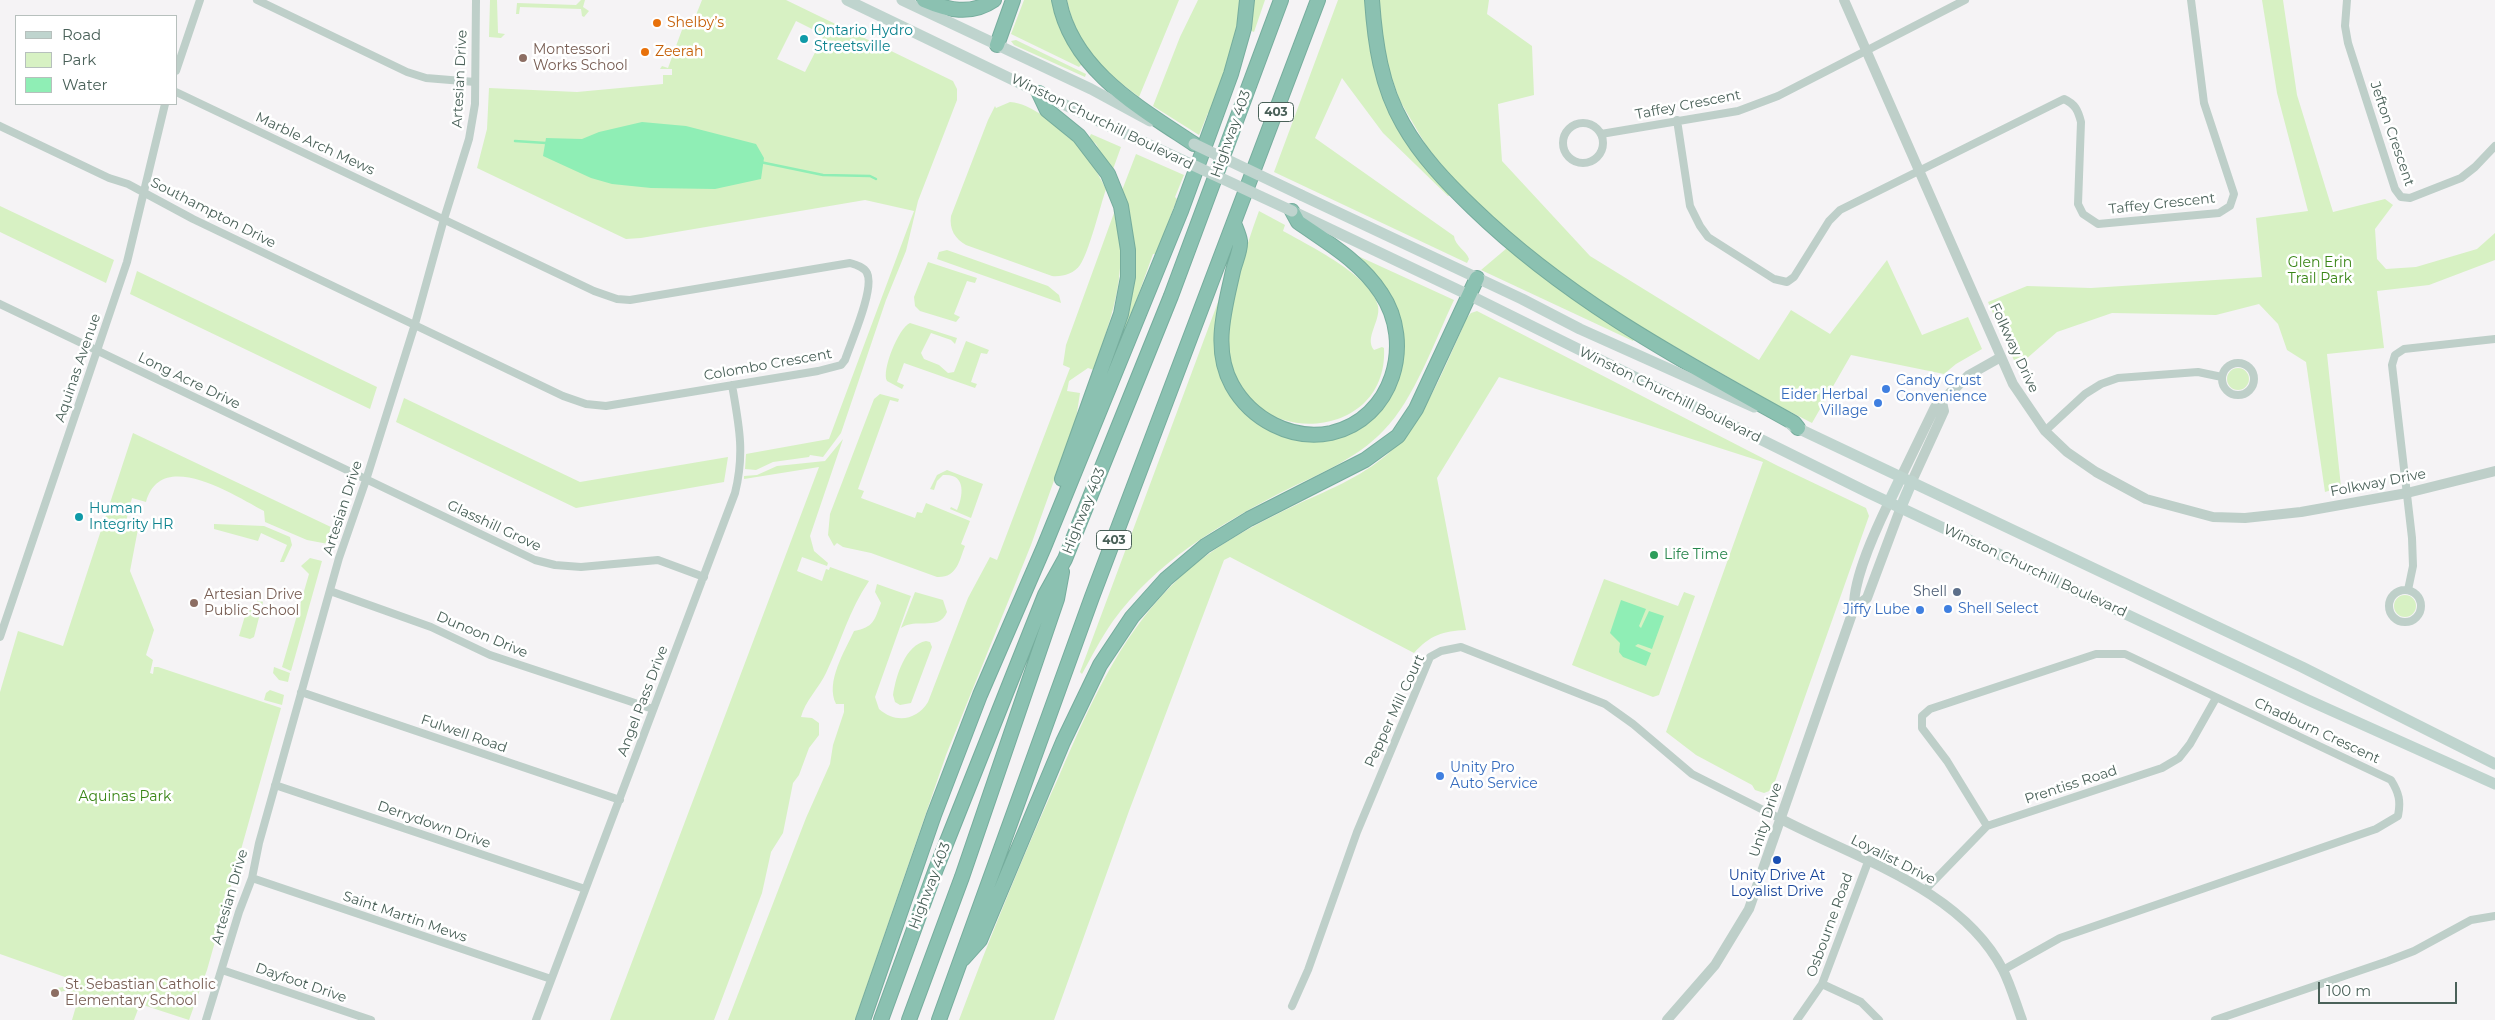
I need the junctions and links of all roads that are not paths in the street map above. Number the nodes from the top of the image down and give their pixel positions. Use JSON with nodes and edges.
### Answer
{"nodes":[{"id":1,"x":200,"y":0,"type":"edge"},
{"id":2,"x":257,"y":0,"type":"edge"},
{"id":3,"x":476,"y":0,"type":"edge"},
{"id":4,"x":847,"y":0,"type":"edge"},
{"id":5,"x":902,"y":0,"type":"edge"},
{"id":6,"x":924,"y":0,"type":"edge"},
{"id":7,"x":994,"y":0,"type":"edge"},
{"id":8,"x":1013,"y":0,"type":"edge"},
{"id":9,"x":1059,"y":0,"type":"edge"},
{"id":10,"x":1247,"y":0,"type":"edge"},
{"id":11,"x":1281,"y":0,"type":"edge"},
{"id":12,"x":1318,"y":0,"type":"edge"},
{"id":13,"x":1372,"y":0,"type":"edge"},
{"id":14,"x":1844,"y":0,"type":"edge"},
{"id":15,"x":1965,"y":0,"type":"edge"},
{"id":16,"x":2191,"y":0,"type":"edge"},
{"id":17,"x":2347,"y":0,"type":"edge"},
{"id":18,"x":997,"y":44,"type":"junction"},
{"id":19,"x":1867,"y":52,"type":"junction"},
{"id":20,"x":178,"y":64,"type":"edge"},
{"id":21,"x":475,"y":82,"type":"junction"},
{"id":22,"x":178,"y":93,"type":"edge"},
{"id":23,"x":1039,"y":93,"type":"junction"},
{"id":24,"x":1118,"y":97,"type":"junction"},
{"id":25,"x":165,"y":105,"type":"edge"},
{"id":26,"x":1677,"y":120,"type":"junction"},
{"id":27,"x":0,"y":126,"type":"edge"},
{"id":28,"x":1601,"y":134,"type":"junction"},
{"id":29,"x":1194,"y":144,"type":"joint"},
{"id":30,"x":2495,"y":146,"type":"edge"},
{"id":31,"x":1919,"y":171,"type":"junction"},
{"id":32,"x":145,"y":193,"type":"junction"},
{"id":33,"x":1292,"y":211,"type":"junction"},
{"id":34,"x":444,"y":219,"type":"junction"},
{"id":35,"x":1234,"y":223,"type":"junction"},
{"id":36,"x":1477,"y":278,"type":"junction"},
{"id":37,"x":1469,"y":295,"type":"junction"},
{"id":38,"x":0,"y":304,"type":"edge"},
{"id":39,"x":415,"y":324,"type":"junction"},
{"id":40,"x":2495,"y":339,"type":"edge"},
{"id":41,"x":97,"y":350,"type":"junction"},
{"id":42,"x":2002,"y":357,"type":"junction"},
{"id":43,"x":2222,"y":377,"type":"junction"},
{"id":44,"x":732,"y":385,"type":"junction"},
{"id":45,"x":1798,"y":428,"type":"junction"},
{"id":46,"x":2045,"y":431,"type":"junction"},
{"id":47,"x":2495,"y":471,"type":"edge"},
{"id":48,"x":1906,"y":479,"type":"junction"},
{"id":49,"x":366,"y":480,"type":"junction"},
{"id":50,"x":2407,"y":493,"type":"junction"},
{"id":51,"x":1889,"y":502,"type":"junction"},
{"id":52,"x":1901,"y":507,"type":"junction"},
{"id":53,"x":1044,"y":547,"type":"junction"},
{"id":54,"x":1065,"y":558,"type":"junction"},
{"id":55,"x":704,"y":577,"type":"junction"},
{"id":56,"x":2408,"y":590,"type":"junction"},
{"id":57,"x":330,"y":591,"type":"junction"},
{"id":58,"x":1854,"y":608,"type":"junction"},
{"id":59,"x":0,"y":637,"type":"edge"},
{"id":60,"x":301,"y":692,"type":"junction"},
{"id":61,"x":2216,"y":698,"type":"junction"},
{"id":62,"x":653,"y":709,"type":"junction"},
{"id":63,"x":2495,"y":764,"type":"edge"},
{"id":64,"x":2495,"y":784,"type":"edge"},
{"id":65,"x":275,"y":785,"type":"junction"},
{"id":66,"x":620,"y":800,"type":"junction"},
{"id":67,"x":1781,"y":819,"type":"junction"},
{"id":68,"x":1987,"y":826,"type":"junction"},
{"id":69,"x":1868,"y":862,"type":"junction"},
{"id":70,"x":252,"y":878,"type":"junction"},
{"id":71,"x":585,"y":889,"type":"junction"},
{"id":72,"x":1925,"y":890,"type":"junction"},
{"id":73,"x":2495,"y":916,"type":"edge"},
{"id":74,"x":958,"y":965,"type":"junction"},
{"id":75,"x":222,"y":970,"type":"junction"},
{"id":76,"x":2003,"y":970,"type":"junction"},
{"id":77,"x":551,"y":979,"type":"junction"},
{"id":78,"x":1822,"y":984,"type":"junction"},
{"id":79,"x":1292,"y":1006,"type":"dead end"},
{"id":80,"x":206,"y":1020,"type":"edge"},
{"id":81,"x":371,"y":1020,"type":"edge"},
{"id":82,"x":536,"y":1020,"type":"edge"},
{"id":83,"x":863,"y":1020,"type":"edge"},
{"id":84,"x":881,"y":1020,"type":"edge"},
{"id":85,"x":909,"y":1020,"type":"edge"},
{"id":86,"x":939,"y":1020,"type":"edge"},
{"id":87,"x":1667,"y":1020,"type":"edge"},
{"id":88,"x":1797,"y":1020,"type":"edge"},
{"id":89,"x":1879,"y":1020,"type":"edge"},
{"id":90,"x":2022,"y":1020,"type":"edge"},
{"id":91,"x":2215,"y":1020,"type":"edge"}],
"edges":[{"from":1,"to":20,"type":"street"},
{"from":2,"to":21,"type":"street"},
{"from":3,"to":21,"type":"street","name":"Artesian Drive"},
{"from":4,"to":23,"type":"main road","name":"Winston Churchill Boulevard"},
{"from":5,"to":18,"type":"main road","name":"Winston Churchill Boulevard"},
{"from":6,"to":7,"type":"highway"},
{"from":8,"to":18,"type":"highway"},
{"from":9,"to":24,"type":"highway"},
{"from":10,"to":53,"type":"highway"},
{"from":11,"to":54,"type":"highway","name":"Highway 403","number":"403"},
{"from":12,"to":35,"type":"highway","number":"403"},
{"from":13,"to":45,"type":"highway"},
{"from":14,"to":19,"type":"street","name":"Folkway Drive"},
{"from":15,"to":19,"type":"street","name":"Taffey Crescent"},
{"from":16,"to":31,"type":"street","name":"Taffey Crescent"},
{"from":17,"to":30,"type":"street","name":"Jefton Crescent"},
{"from":18,"to":24,"type":"main road","name":"Winston Churchill Boulevard"},
{"from":19,"to":26,"type":"street","name":"Taffey Crescent"},
{"from":19,"to":31,"type":"street","name":"Folkway Drive"},
{"from":21,"to":34,"type":"street","name":"Artesian Drive"},
{"from":22,"to":34,"type":"street","name":"Marble Arch Mews"},
{"from":23,"to":33,"type":"main road","name":"Winston Churchill Boulevard","bridge":true},
{"from":23,"to":53,"type":"highway"},
{"from":24,"to":29,"type":"highway"},
{"from":25,"to":32,"type":"street","name":"Aquinas Avenue"},
{"from":26,"to":28,"type":"street","name":"Taffey Crescent"},
{"from":26,"to":31,"type":"street"},
{"from":27,"to":32,"type":"street","name":"Southampton Drive"},
{"from":28,"to":28,"type":"street"},
{"from":29,"to":36,"type":"main road","name":"Winston Churchill Boulevard","bridge":true},
{"from":31,"to":42,"type":"street","name":"Folkway Drive"},
{"from":32,"to":39,"type":"street","name":"Southampton Drive"},
{"from":32,"to":41,"type":"street","name":"Aquinas Avenue"},
{"from":33,"to":35,"type":"highway"},
{"from":33,"to":37,"type":"main road","name":"Winston Churchill Boulevard"},
{"from":34,"to":39,"type":"street","name":"Artesian Drive"},
{"from":34,"to":44,"type":"street","name":"Colombo Crescent"},
{"from":35,"to":74,"type":"highway","number":"403"},
{"from":36,"to":37,"type":"highway"},
{"from":36,"to":45,"type":"main road","name":"Winston Churchill Boulevard"},
{"from":37,"to":51,"type":"main road","name":"Winston Churchill Boulevard"},
{"from":37,"to":74,"type":"highway"},
{"from":38,"to":41,"type":"street","name":"Long Acre Drive"},
{"from":39,"to":44,"type":"street","name":"Colombo Crescent"},
{"from":39,"to":49,"type":"street","name":"Artesian Drive"},
{"from":40,"to":50,"type":"street"},
{"from":41,"to":49,"type":"street","name":"Long Acre Drive"},
{"from":41,"to":59,"type":"street","name":"Aquinas Avenue"},
{"from":42,"to":46,"type":"street","name":"Folkway Drive"},
{"from":42,"to":48,"type":"street"},
{"from":43,"to":43,"type":"street"},
{"from":43,"to":46,"type":"street"},
{"from":44,"to":55,"type":"street","name":"Angel Pass Drive"},
{"from":45,"to":48,"type":"main road","name":"Winston Churchill Boulevard"},
{"from":46,"to":50,"type":"street","name":"Folkway Drive"},
{"from":47,"to":50,"type":"street","name":"Folkway Drive"},
{"from":48,"to":51,"type":"main road"},
{"from":48,"to":52,"type":"main road"},
{"from":48,"to":63,"type":"main road","name":"Winston Churchill Boulevard"},
{"from":49,"to":55,"type":"street","name":"Glasshill Grove"},
{"from":49,"to":57,"type":"street","name":"Artesian Drive"},
{"from":50,"to":56,"type":"street"},
{"from":51,"to":52,"type":"main road","name":"Winston Churchill Boulevard"},
{"from":51,"to":58,"type":"street","name":"Unity Drive"},
{"from":52,"to":58,"type":"street","name":"Unity Drive"},
{"from":52,"to":64,"type":"main road","name":"Winston Churchill Boulevard"},
{"from":53,"to":83,"type":"highway"},
{"from":54,"to":84,"type":"highway","name":"Highway 403","number":"403"},
{"from":54,"to":85,"type":"highway"},
{"from":55,"to":62,"type":"street","name":"Angel Pass Drive"},
{"from":56,"to":56,"type":"street"},
{"from":57,"to":60,"type":"street","name":"Artesian Drive"},
{"from":57,"to":62,"type":"street","name":"Dunoon Drive"},
{"from":58,"to":67,"type":"street","name":"Unity Drive"},
{"from":60,"to":65,"type":"street","name":"Artesian Drive"},
{"from":60,"to":66,"type":"street","name":"Fulwell Road"},
{"from":61,"to":68,"type":"street","name":"Prentiss Road"},
{"from":61,"to":68,"type":"street","name":"Chadburn Crescent"},
{"from":61,"to":76,"type":"street","name":"Chadburn Crescent"},
{"from":62,"to":66,"type":"street","name":"Angel Pass Drive"},
{"from":65,"to":70,"type":"street","name":"Artesian Drive"},
{"from":65,"to":71,"type":"street","name":"Derrydown Drive"},
{"from":66,"to":71,"type":"street","name":"Angel Pass Drive"},
{"from":67,"to":69,"type":"street","name":"Loyalist Drive"},
{"from":67,"to":79,"type":"street","name":"Pepper Mill Court"},
{"from":67,"to":87,"type":"street","name":"Unity Drive"},
{"from":68,"to":72,"type":"street","name":"Prentiss Road"},
{"from":69,"to":72,"type":"street","name":"Loyalist Drive"},
{"from":69,"to":78,"type":"street","name":"Osbourne Road"},
{"from":70,"to":75,"type":"street","name":"Artesian Drive"},
{"from":70,"to":77,"type":"street","name":"Saint Martin Mews"},
{"from":71,"to":77,"type":"street","name":"Angel Pass Drive"},
{"from":72,"to":76,"type":"street","name":"Loyalist Drive"},
{"from":73,"to":91,"type":"street"},
{"from":74,"to":86,"type":"highway","number":"403"},
{"from":75,"to":80,"type":"street","name":"Artesian Drive"},
{"from":75,"to":81,"type":"street","name":"Dayfoot Drive"},
{"from":76,"to":90,"type":"street","name":"Loyalist Drive"},
{"from":77,"to":82,"type":"street","name":"Angel Pass Drive"},
{"from":78,"to":88,"type":"street","name":"Osbourne Road"},
{"from":78,"to":89,"type":"street"}]}
